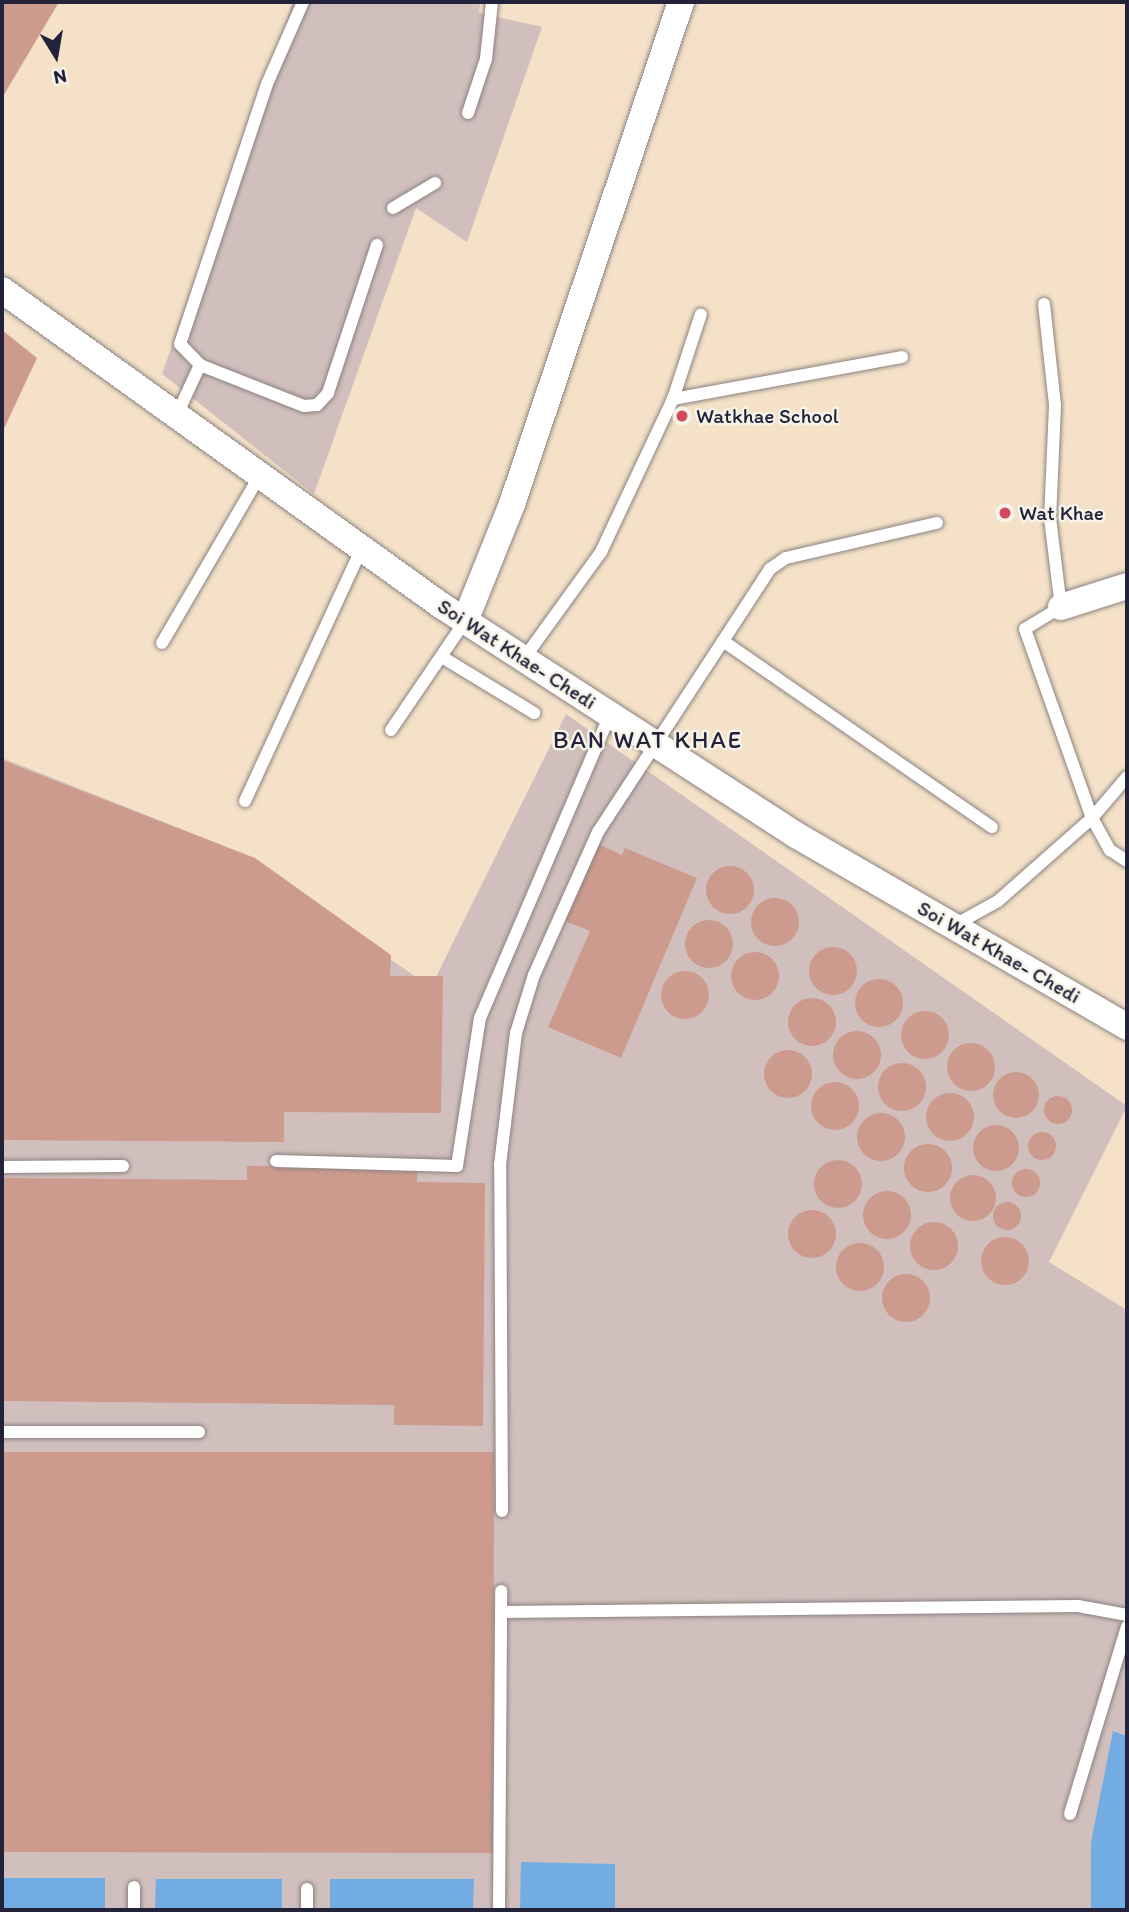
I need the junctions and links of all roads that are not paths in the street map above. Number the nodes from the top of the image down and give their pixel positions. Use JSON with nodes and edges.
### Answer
{"nodes":[{"id":1,"x":303,"y":2,"type":"edge"},
{"id":2,"x":492,"y":2,"type":"edge"},
{"id":3,"x":681,"y":2,"type":"edge"},
{"id":4,"x":468,"y":113,"type":"dead end"},
{"id":5,"x":435,"y":183,"type":"dead end"},
{"id":6,"x":393,"y":208,"type":"dead end"},
{"id":7,"x":377,"y":245,"type":"dead end"},
{"id":8,"x":2,"y":290,"type":"edge"},
{"id":9,"x":1044,"y":304,"type":"dead end"},
{"id":10,"x":701,"y":314,"type":"dead end"},
{"id":11,"x":902,"y":357,"type":"dead end"},
{"id":12,"x":201,"y":365,"type":"junction"},
{"id":13,"x":673,"y":399,"type":"junction"},
{"id":14,"x":176,"y":419,"type":"junction"},
{"id":15,"x":260,"y":475,"type":"junction"},
{"id":16,"x":937,"y":523,"type":"dead end"},
{"id":17,"x":362,"y":548,"type":"junction"},
{"id":18,"x":1127,"y":586,"type":"edge"},
{"id":19,"x":1061,"y":607,"type":"junction"},
{"id":20,"x":465,"y":621,"type":"junction"},
{"id":21,"x":723,"y":641,"type":"junction"},
{"id":22,"x":162,"y":643,"type":"dead end"},
{"id":23,"x":442,"y":657,"type":"junction"},
{"id":24,"x":525,"y":657,"type":"junction"},
{"id":25,"x":534,"y":713,"type":"dead end"},
{"id":26,"x":610,"y":715,"type":"junction"},
{"id":27,"x":391,"y":730,"type":"dead end"},
{"id":28,"x":657,"y":745,"type":"junction"},
{"id":29,"x":1127,"y":776,"type":"edge"},
{"id":30,"x":245,"y":801,"type":"dead end"},
{"id":31,"x":1092,"y":818,"type":"junction"},
{"id":32,"x":992,"y":827,"type":"dead end"},
{"id":33,"x":1127,"y":861,"type":"edge"},
{"id":34,"x":953,"y":926,"type":"junction"},
{"id":35,"x":1127,"y":1027,"type":"edge"},
{"id":36,"x":276,"y":1161,"type":"dead end"},
{"id":37,"x":123,"y":1166,"type":"dead end"},
{"id":38,"x":2,"y":1167,"type":"edge"},
{"id":39,"x":2,"y":1432,"type":"edge"},
{"id":40,"x":199,"y":1432,"type":"dead end"},
{"id":41,"x":502,"y":1511,"type":"dead end"},
{"id":42,"x":502,"y":1591,"type":"dead end"},
{"id":43,"x":501,"y":1612,"type":"junction"},
{"id":44,"x":1127,"y":1615,"type":"edge"},
{"id":45,"x":1127,"y":1626,"type":"edge"},
{"id":46,"x":1070,"y":1814,"type":"dead end"},
{"id":47,"x":135,"y":1887,"type":"dead end"},
{"id":48,"x":307,"y":1889,"type":"dead end"},
{"id":49,"x":134,"y":1910,"type":"edge"},
{"id":50,"x":307,"y":1910,"type":"edge"},
{"id":51,"x":499,"y":1910,"type":"edge"}],
"edges":[{"from":1,"to":12,"type":"lane"},
{"from":2,"to":4,"type":"lane"},
{"from":3,"to":20,"type":"street"},
{"from":5,"to":6,"type":"lane"},
{"from":7,"to":12,"type":"lane"},
{"from":8,"to":14,"type":"street","name":"Soi Wat Khae- Chedi"},
{"from":9,"to":19,"type":"lane"},
{"from":10,"to":13,"type":"lane"},
{"from":11,"to":13,"type":"lane"},
{"from":12,"to":14,"type":"lane"},
{"from":13,"to":24,"type":"lane"},
{"from":14,"to":15,"type":"street","name":"Soi Wat Khae- Chedi"},
{"from":15,"to":17,"type":"street","name":"Soi Wat Khae- Chedi"},
{"from":15,"to":22,"type":"lane"},
{"from":16,"to":21,"type":"lane"},
{"from":17,"to":20,"type":"street","name":"Soi Wat Khae- Chedi"},
{"from":17,"to":30,"type":"lane"},
{"from":18,"to":19,"type":"street"},
{"from":19,"to":31,"type":"lane"},
{"from":20,"to":23,"type":"lane"},
{"from":20,"to":24,"type":"street","name":"Soi Wat Khae- Chedi"},
{"from":21,"to":28,"type":"lane"},
{"from":21,"to":32,"type":"lane"},
{"from":23,"to":25,"type":"lane"},
{"from":23,"to":27,"type":"lane"},
{"from":24,"to":26,"type":"street","name":"Soi Wat Khae- Chedi"},
{"from":26,"to":28,"type":"street","name":"Soi Wat Khae- Chedi"},
{"from":26,"to":36,"type":"lane"},
{"from":28,"to":34,"type":"street","name":"Soi Wat Khae- Chedi"},
{"from":28,"to":41,"type":"lane"},
{"from":29,"to":31,"type":"lane"},
{"from":31,"to":33,"type":"lane"},
{"from":31,"to":34,"type":"lane"},
{"from":34,"to":35,"type":"street","name":"Soi Wat Khae- Chedi"},
{"from":37,"to":38,"type":"lane"},
{"from":39,"to":40,"type":"lane"},
{"from":42,"to":43,"type":"lane"},
{"from":43,"to":44,"type":"lane"},
{"from":43,"to":51,"type":"lane"},
{"from":45,"to":46,"type":"lane"},
{"from":47,"to":49,"type":"lane"},
{"from":48,"to":50,"type":"lane"}]}
